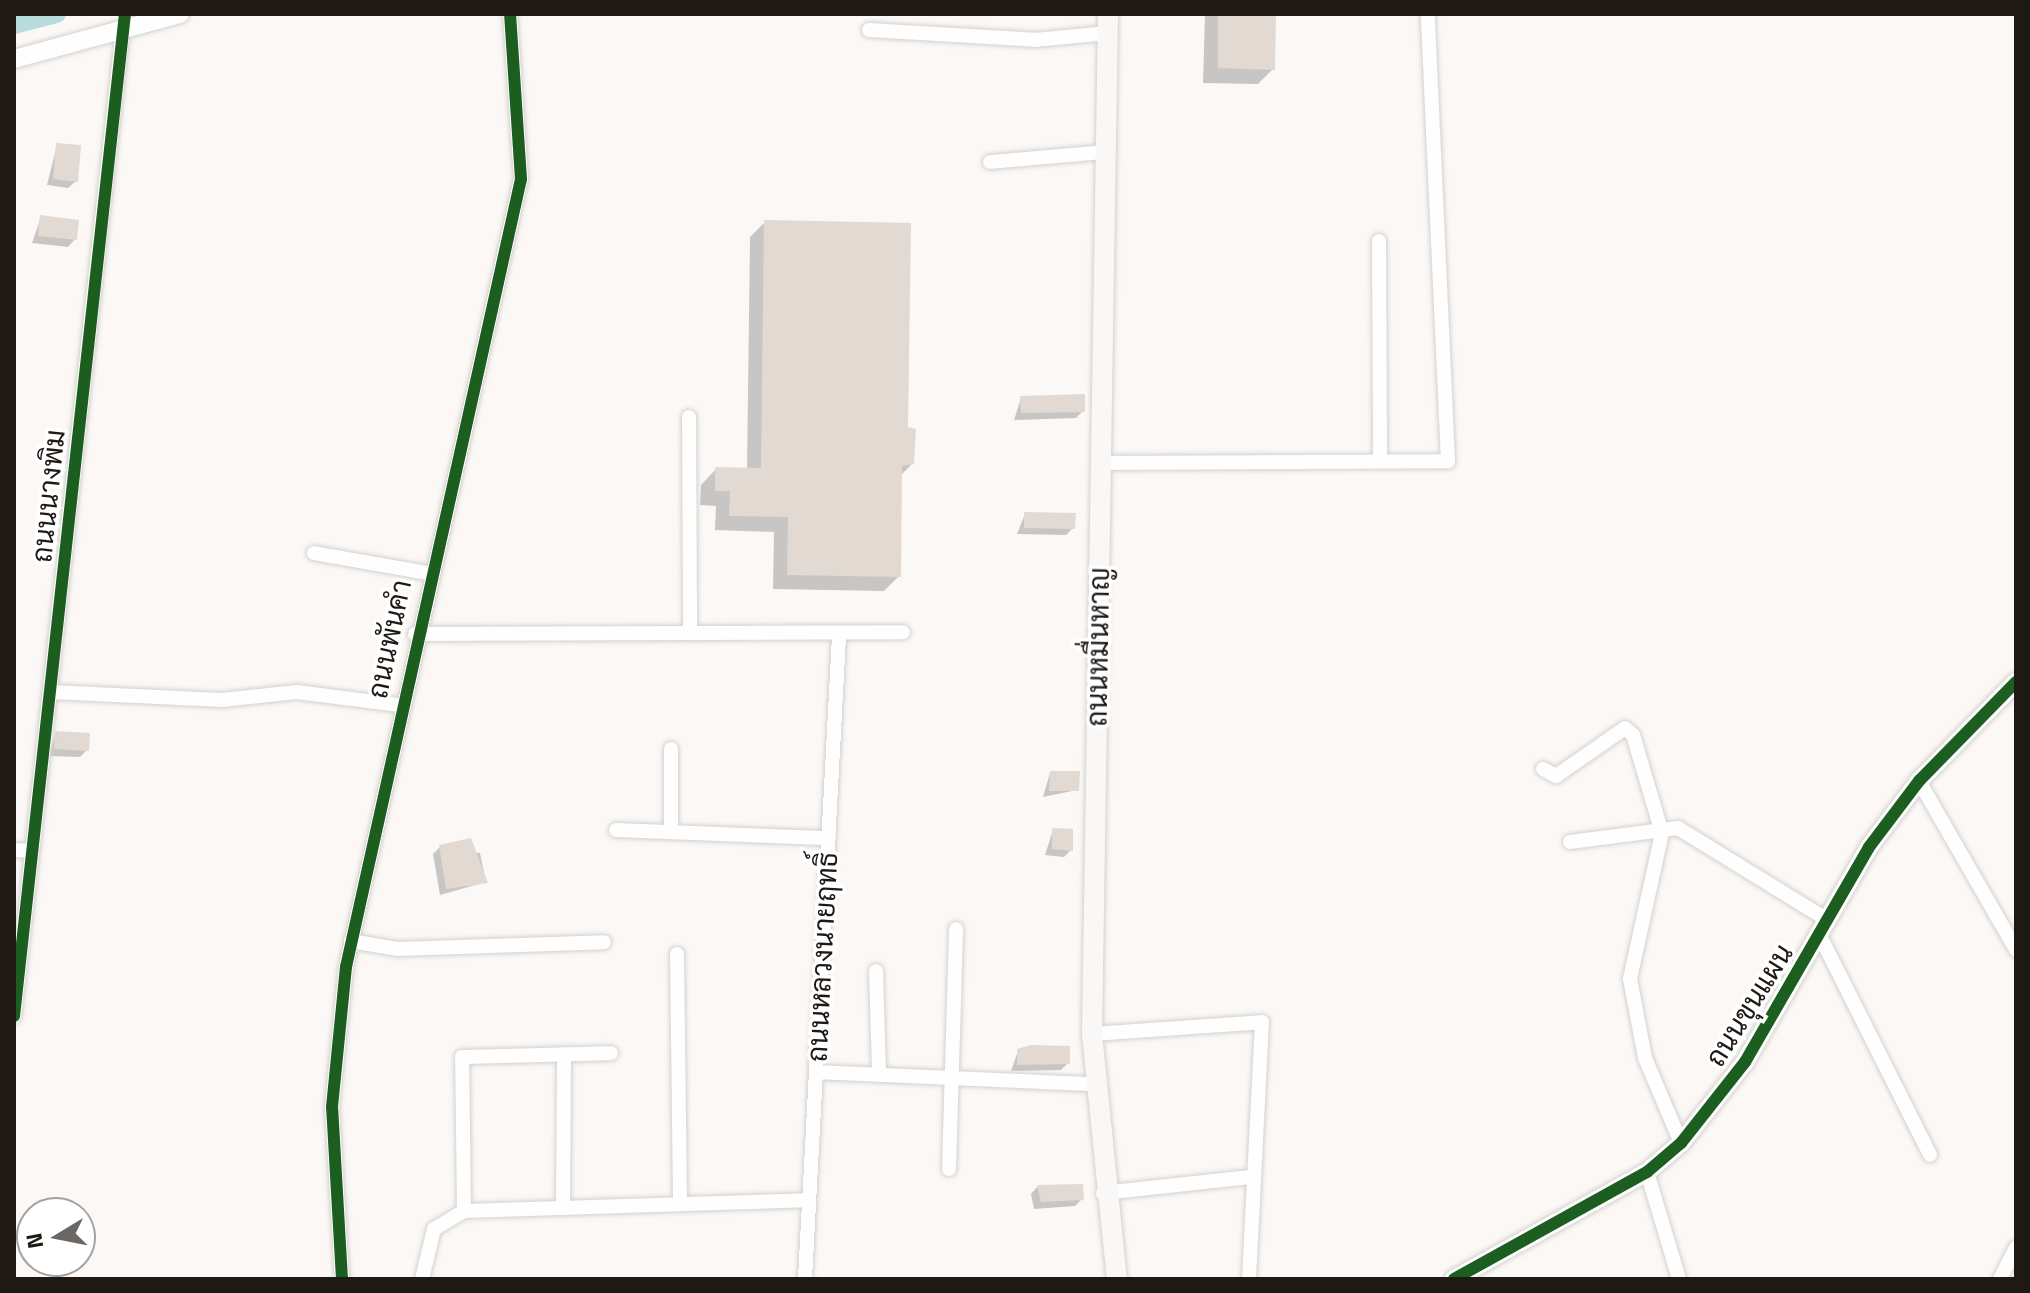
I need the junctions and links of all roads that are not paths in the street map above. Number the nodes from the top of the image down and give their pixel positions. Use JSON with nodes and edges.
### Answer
{"nodes":[{"id":1,"x":180,"y":14,"type":"edge"},
{"id":2,"x":510,"y":14,"type":"edge"},
{"id":3,"x":1428,"y":14,"type":"edge"},
{"id":4,"x":124,"y":21,"type":"edge"},
{"id":5,"x":1108,"y":23,"type":"edge"},
{"id":6,"x":869,"y":30,"type":"dead end"},
{"id":7,"x":14,"y":59,"type":"edge"},
{"id":8,"x":1105,"y":152,"type":"junction"},
{"id":9,"x":990,"y":162,"type":"dead end"},
{"id":10,"x":1379,"y":241,"type":"dead end"},
{"id":11,"x":689,"y":417,"type":"dead end"},
{"id":12,"x":1380,"y":461,"type":"junction"},
{"id":13,"x":1101,"y":463,"type":"junction"},
{"id":14,"x":314,"y":553,"type":"dead end"},
{"id":15,"x":428,"y":573,"type":"junction"},
{"id":16,"x":690,"y":630,"type":"junction"},
{"id":17,"x":903,"y":632,"type":"dead end"},
{"id":18,"x":415,"y":634,"type":"junction"},
{"id":19,"x":839,"y":636,"type":"junction"},
{"id":20,"x":2016,"y":682,"type":"edge"},
{"id":21,"x":51,"y":692,"type":"junction"},
{"id":22,"x":399,"y":705,"type":"junction"},
{"id":23,"x":671,"y":749,"type":"dead end"},
{"id":24,"x":1543,"y":769,"type":"dead end"},
{"id":25,"x":1919,"y":781,"type":"junction"},
{"id":26,"x":616,"y":830,"type":"dead end"},
{"id":27,"x":671,"y":832,"type":"junction"},
{"id":28,"x":1662,"y":833,"type":"junction"},
{"id":29,"x":829,"y":838,"type":"junction"},
{"id":30,"x":1570,"y":842,"type":"dead end"},
{"id":31,"x":14,"y":850,"type":"edge"},
{"id":32,"x":32,"y":851,"type":"junction"},
{"id":33,"x":1824,"y":928,"type":"junction"},
{"id":34,"x":956,"y":929,"type":"dead end"},
{"id":35,"x":351,"y":941,"type":"junction"},
{"id":36,"x":604,"y":942,"type":"dead end"},
{"id":37,"x":2016,"y":950,"type":"edge"},
{"id":38,"x":677,"y":954,"type":"dead end"},
{"id":39,"x":876,"y":971,"type":"dead end"},
{"id":40,"x":14,"y":1016,"type":"edge"},
{"id":41,"x":1092,"y":1034,"type":"junction"},
{"id":42,"x":611,"y":1053,"type":"dead end"},
{"id":43,"x":564,"y":1054,"type":"junction"},
{"id":44,"x":816,"y":1072,"type":"junction"},
{"id":45,"x":879,"y":1075,"type":"junction"},
{"id":46,"x":954,"y":1076,"type":"junction"},
{"id":47,"x":1093,"y":1084,"type":"junction"},
{"id":48,"x":1681,"y":1143,"type":"junction"},
{"id":49,"x":1930,"y":1155,"type":"dead end"},
{"id":50,"x":949,"y":1169,"type":"dead end"},
{"id":51,"x":1647,"y":1172,"type":"junction"},
{"id":52,"x":1250,"y":1177,"type":"junction"},
{"id":53,"x":1103,"y":1193,"type":"junction"},
{"id":54,"x":808,"y":1200,"type":"junction"},
{"id":55,"x":680,"y":1204,"type":"junction"},
{"id":56,"x":563,"y":1208,"type":"junction"},
{"id":57,"x":464,"y":1211,"type":"junction"},
{"id":58,"x":2016,"y":1248,"type":"edge"},
{"id":59,"x":342,"y":1279,"type":"edge"},
{"id":60,"x":422,"y":1279,"type":"edge"},
{"id":61,"x":805,"y":1279,"type":"edge"},
{"id":62,"x":1117,"y":1279,"type":"edge"},
{"id":63,"x":1249,"y":1279,"type":"edge"},
{"id":64,"x":1454,"y":1279,"type":"edge"},
{"id":65,"x":1679,"y":1279,"type":"edge"},
{"id":66,"x":2000,"y":1279,"type":"edge"}],
"edges":[{"from":1,"to":4,"type":"street"},
{"from":2,"to":15,"type":"street","name":"ถนนพันคำ"},
{"from":3,"to":12,"type":"street"},
{"from":4,"to":7,"type":"street"},
{"from":4,"to":21,"type":"street","name":"ถนนนางพิม"},
{"from":5,"to":6,"type":"street"},
{"from":5,"to":8,"type":"main road","name":"ถนนหมื่นหาญ"},
{"from":8,"to":9,"type":"street"},
{"from":8,"to":13,"type":"main road","name":"ถนนหมื่นหาญ"},
{"from":10,"to":12,"type":"street"},
{"from":11,"to":16,"type":"street"},
{"from":12,"to":13,"type":"street"},
{"from":13,"to":41,"type":"main road","name":"ถนนหมื่นหาญ"},
{"from":14,"to":15,"type":"street"},
{"from":15,"to":18,"type":"street","name":"ถนนพันคำ"},
{"from":16,"to":18,"type":"street"},
{"from":16,"to":19,"type":"street"},
{"from":17,"to":19,"type":"street"},
{"from":18,"to":22,"type":"street","name":"ถนนพันคำ"},
{"from":19,"to":29,"type":"street","name":"ถนนหลวงนายฤทธิ์"},
{"from":20,"to":25,"type":"street","name":"ถนนขุนแผน"},
{"from":21,"to":22,"type":"street"},
{"from":21,"to":32,"type":"street","name":"ถนนนางพิม"},
{"from":22,"to":35,"type":"street","name":"ถนนพันคำ"},
{"from":23,"to":27,"type":"street"},
{"from":24,"to":28,"type":"street"},
{"from":25,"to":33,"type":"street","name":"ถนนขุนแผน"},
{"from":25,"to":37,"type":"street"},
{"from":26,"to":27,"type":"street"},
{"from":27,"to":29,"type":"street"},
{"from":28,"to":30,"type":"street"},
{"from":28,"to":33,"type":"street"},
{"from":28,"to":48,"type":"street"},
{"from":29,"to":44,"type":"street","name":"ถนนหลวงนายฤทธิ์"},
{"from":31,"to":32,"type":"street"},
{"from":32,"to":40,"type":"street","name":"ถนนนางพิม"},
{"from":33,"to":48,"type":"street","name":"ถนนขุนแผน"},
{"from":33,"to":49,"type":"street"},
{"from":34,"to":46,"type":"street"},
{"from":35,"to":36,"type":"street"},
{"from":35,"to":59,"type":"street","name":"ถนนพันคำ"},
{"from":38,"to":55,"type":"street"},
{"from":39,"to":45,"type":"street"},
{"from":41,"to":47,"type":"main road","name":"ถนนหมื่นหาญ"},
{"from":41,"to":52,"type":"street"},
{"from":42,"to":43,"type":"street"},
{"from":43,"to":56,"type":"street"},
{"from":43,"to":57,"type":"street"},
{"from":44,"to":45,"type":"street"},
{"from":44,"to":54,"type":"street","name":"ถนนหลวงนายฤทธิ์"},
{"from":45,"to":46,"type":"street"},
{"from":46,"to":47,"type":"street"},
{"from":46,"to":50,"type":"street"},
{"from":47,"to":53,"type":"main road","name":"ถนนหมื่นหาญ"},
{"from":48,"to":51,"type":"street","name":"ถนนขุนแผน"},
{"from":51,"to":64,"type":"street","name":"ถนนขุนแผน"},
{"from":51,"to":65,"type":"street"},
{"from":52,"to":53,"type":"street"},
{"from":52,"to":63,"type":"street"},
{"from":53,"to":62,"type":"main road","name":"ถนนหมื่นหาญ"},
{"from":54,"to":55,"type":"street"},
{"from":54,"to":61,"type":"street","name":"ถนนหลวงนายฤทธิ์"},
{"from":55,"to":56,"type":"street"},
{"from":56,"to":57,"type":"street"},
{"from":57,"to":60,"type":"street"},
{"from":58,"to":66,"type":"street"}]}
